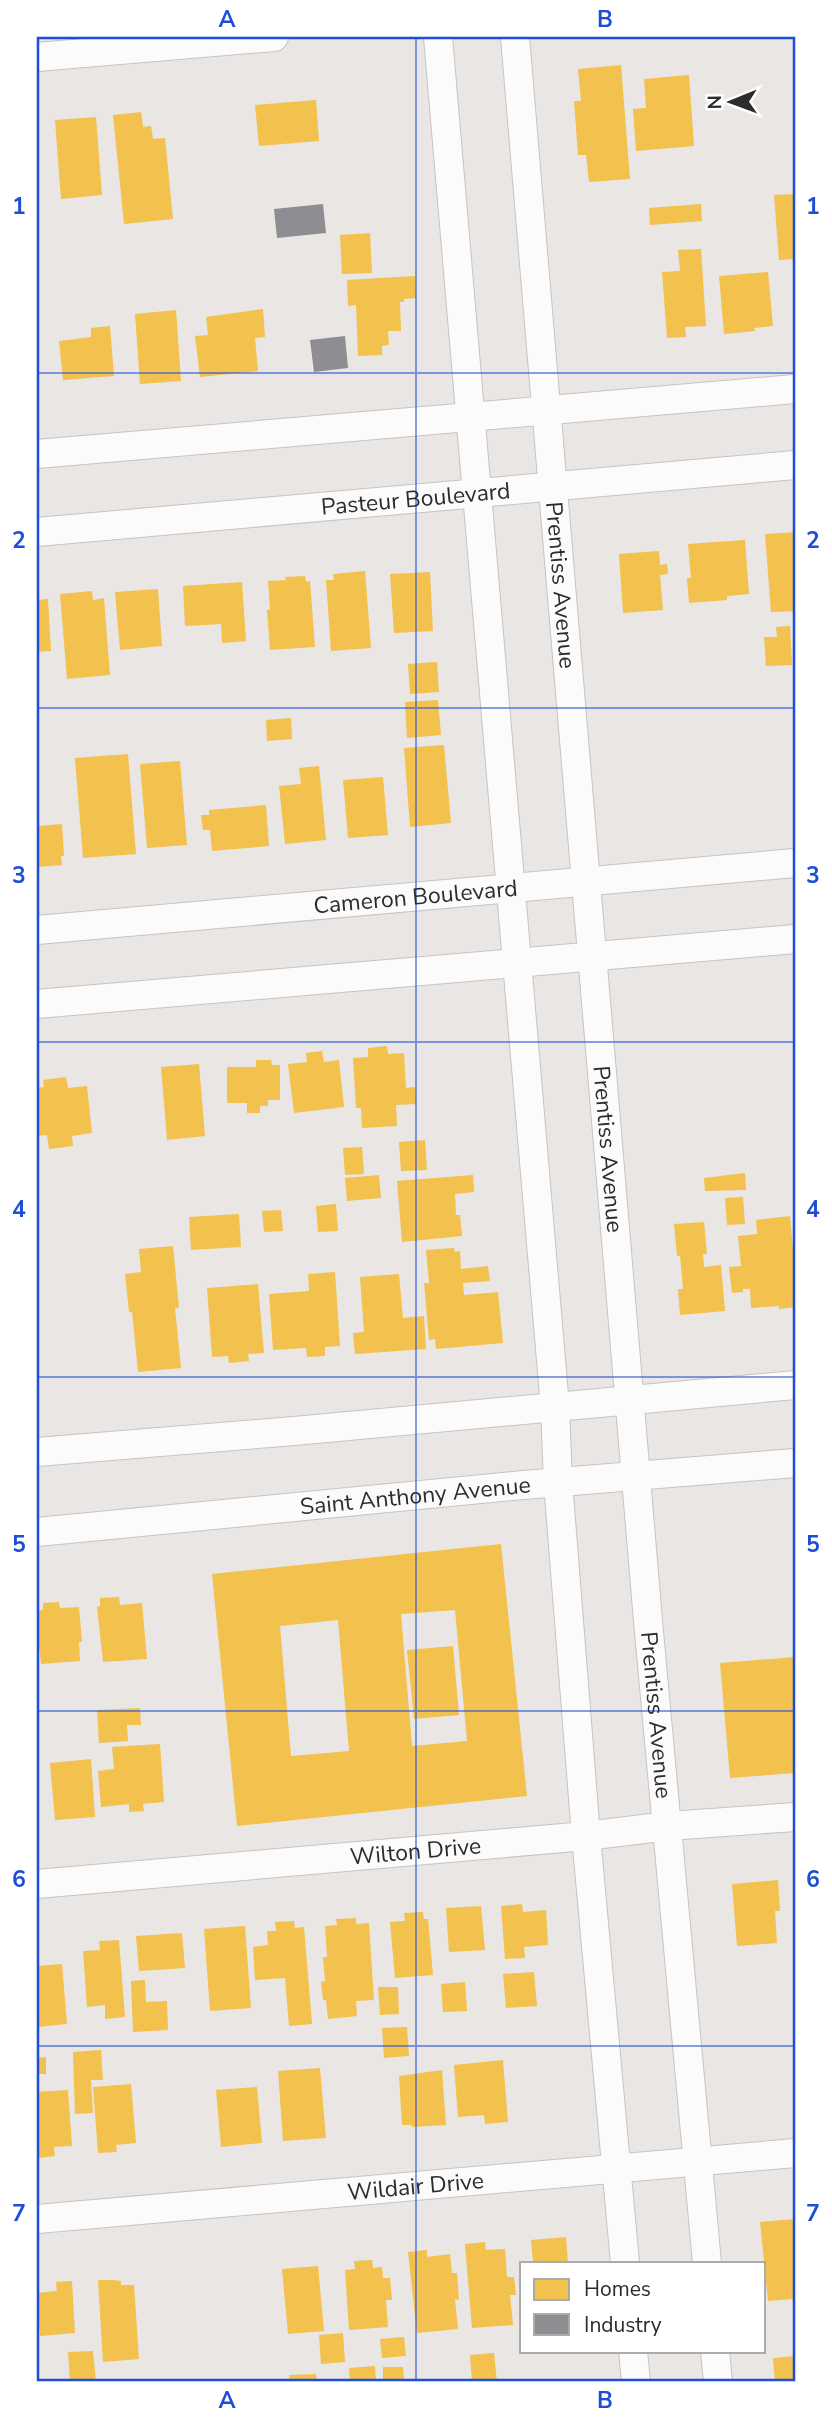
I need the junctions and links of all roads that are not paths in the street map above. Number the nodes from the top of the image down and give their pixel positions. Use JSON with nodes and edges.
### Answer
{"nodes":[{"id":1,"x":274,"y":37,"type":"edge"},
{"id":2,"x":438,"y":37,"type":"edge"},
{"id":3,"x":515,"y":37,"type":"edge"},
{"id":4,"x":37,"y":57,"type":"edge"},
{"id":5,"x":795,"y":389,"type":"edge"},
{"id":6,"x":546,"y":410,"type":"junction"},
{"id":7,"x":470,"y":417,"type":"junction"},
{"id":8,"x":37,"y":454,"type":"edge"},
{"id":9,"x":795,"y":465,"type":"edge"},
{"id":10,"x":552,"y":486,"type":"junction"},
{"id":11,"x":477,"y":493,"type":"junction"},
{"id":12,"x":37,"y":531,"type":"edge"},
{"id":13,"x":795,"y":863,"type":"edge"},
{"id":14,"x":586,"y":882,"type":"junction"},
{"id":15,"x":511,"y":888,"type":"junction"},
{"id":16,"x":37,"y":930,"type":"edge"},
{"id":17,"x":795,"y":939,"type":"edge"},
{"id":18,"x":592,"y":956,"type":"junction"},
{"id":19,"x":517,"y":963,"type":"junction"},
{"id":20,"x":37,"y":1004,"type":"edge"},
{"id":21,"x":795,"y":1385,"type":"edge"},
{"id":22,"x":629,"y":1400,"type":"junction"},
{"id":23,"x":555,"y":1406,"type":"junction"},
{"id":24,"x":37,"y":1452,"type":"edge"},
{"id":25,"x":795,"y":1463,"type":"edge"},
{"id":26,"x":635,"y":1476,"type":"junction"},
{"id":27,"x":558,"y":1482,"type":"junction"},
{"id":28,"x":37,"y":1532,"type":"edge"},
{"id":29,"x":795,"y":1817,"type":"edge"},
{"id":30,"x":668,"y":1826,"type":"junction"},
{"id":31,"x":586,"y":1836,"type":"junction"},
{"id":32,"x":37,"y":1884,"type":"edge"},
{"id":33,"x":795,"y":2153,"type":"edge"},
{"id":34,"x":698,"y":2161,"type":"junction"},
{"id":35,"x":616,"y":2168,"type":"junction"},
{"id":36,"x":37,"y":2219,"type":"edge"},
{"id":37,"x":625,"y":2262,"type":"edge"},
{"id":38,"x":707,"y":2262,"type":"edge"},
{"id":39,"x":633,"y":2352,"type":"edge"},
{"id":40,"x":715,"y":2352,"type":"edge"},
{"id":41,"x":636,"y":2382,"type":"edge"},
{"id":42,"x":718,"y":2382,"type":"edge"}],
"edges":[{"from":1,"to":4,"type":"street"},
{"from":2,"to":7,"type":"street"},
{"from":3,"to":6,"type":"street","name":"Prentiss Avenue"},
{"from":5,"to":6,"type":"street"},
{"from":6,"to":7,"type":"street"},
{"from":6,"to":10,"type":"street","name":"Prentiss Avenue"},
{"from":7,"to":8,"type":"street"},
{"from":7,"to":11,"type":"street"},
{"from":9,"to":10,"type":"street","name":"Pasteur Boulevard"},
{"from":10,"to":11,"type":"street","name":"Pasteur Boulevard"},
{"from":10,"to":14,"type":"street","name":"Prentiss Avenue"},
{"from":11,"to":12,"type":"street","name":"Pasteur Boulevard"},
{"from":11,"to":15,"type":"street"},
{"from":13,"to":14,"type":"street","name":"Cameron Boulevard"},
{"from":14,"to":15,"type":"street","name":"Cameron Boulevard"},
{"from":14,"to":18,"type":"street","name":"Prentiss Avenue"},
{"from":15,"to":16,"type":"street","name":"Cameron Boulevard"},
{"from":15,"to":19,"type":"street"},
{"from":17,"to":18,"type":"street"},
{"from":18,"to":19,"type":"street"},
{"from":18,"to":22,"type":"street","name":"Prentiss Avenue"},
{"from":19,"to":20,"type":"street"},
{"from":19,"to":23,"type":"street"},
{"from":21,"to":22,"type":"street"},
{"from":22,"to":23,"type":"street"},
{"from":22,"to":26,"type":"street","name":"Prentiss Avenue"},
{"from":23,"to":24,"type":"street"},
{"from":23,"to":27,"type":"street"},
{"from":25,"to":26,"type":"street","name":"Saint Anthony Avenue"},
{"from":26,"to":27,"type":"street","name":"Saint Anthony Avenue"},
{"from":26,"to":30,"type":"street","name":"Prentiss Avenue"},
{"from":27,"to":28,"type":"street","name":"Saint Anthony Avenue"},
{"from":27,"to":31,"type":"street"},
{"from":29,"to":30,"type":"street","name":"Wilton Drive"},
{"from":30,"to":31,"type":"street","name":"Wilton Drive"},
{"from":30,"to":34,"type":"street","name":"Prentiss Avenue"},
{"from":31,"to":32,"type":"street","name":"Wilton Drive"},
{"from":31,"to":35,"type":"street"},
{"from":33,"to":34,"type":"street","name":"Wildair Drive"},
{"from":34,"to":35,"type":"street","name":"Wildair Drive"},
{"from":34,"to":38,"type":"street","name":"Prentiss Avenue"},
{"from":35,"to":36,"type":"street","name":"Wildair Drive"},
{"from":35,"to":37,"type":"street"},
{"from":39,"to":41,"type":"street"},
{"from":40,"to":42,"type":"street"}]}
